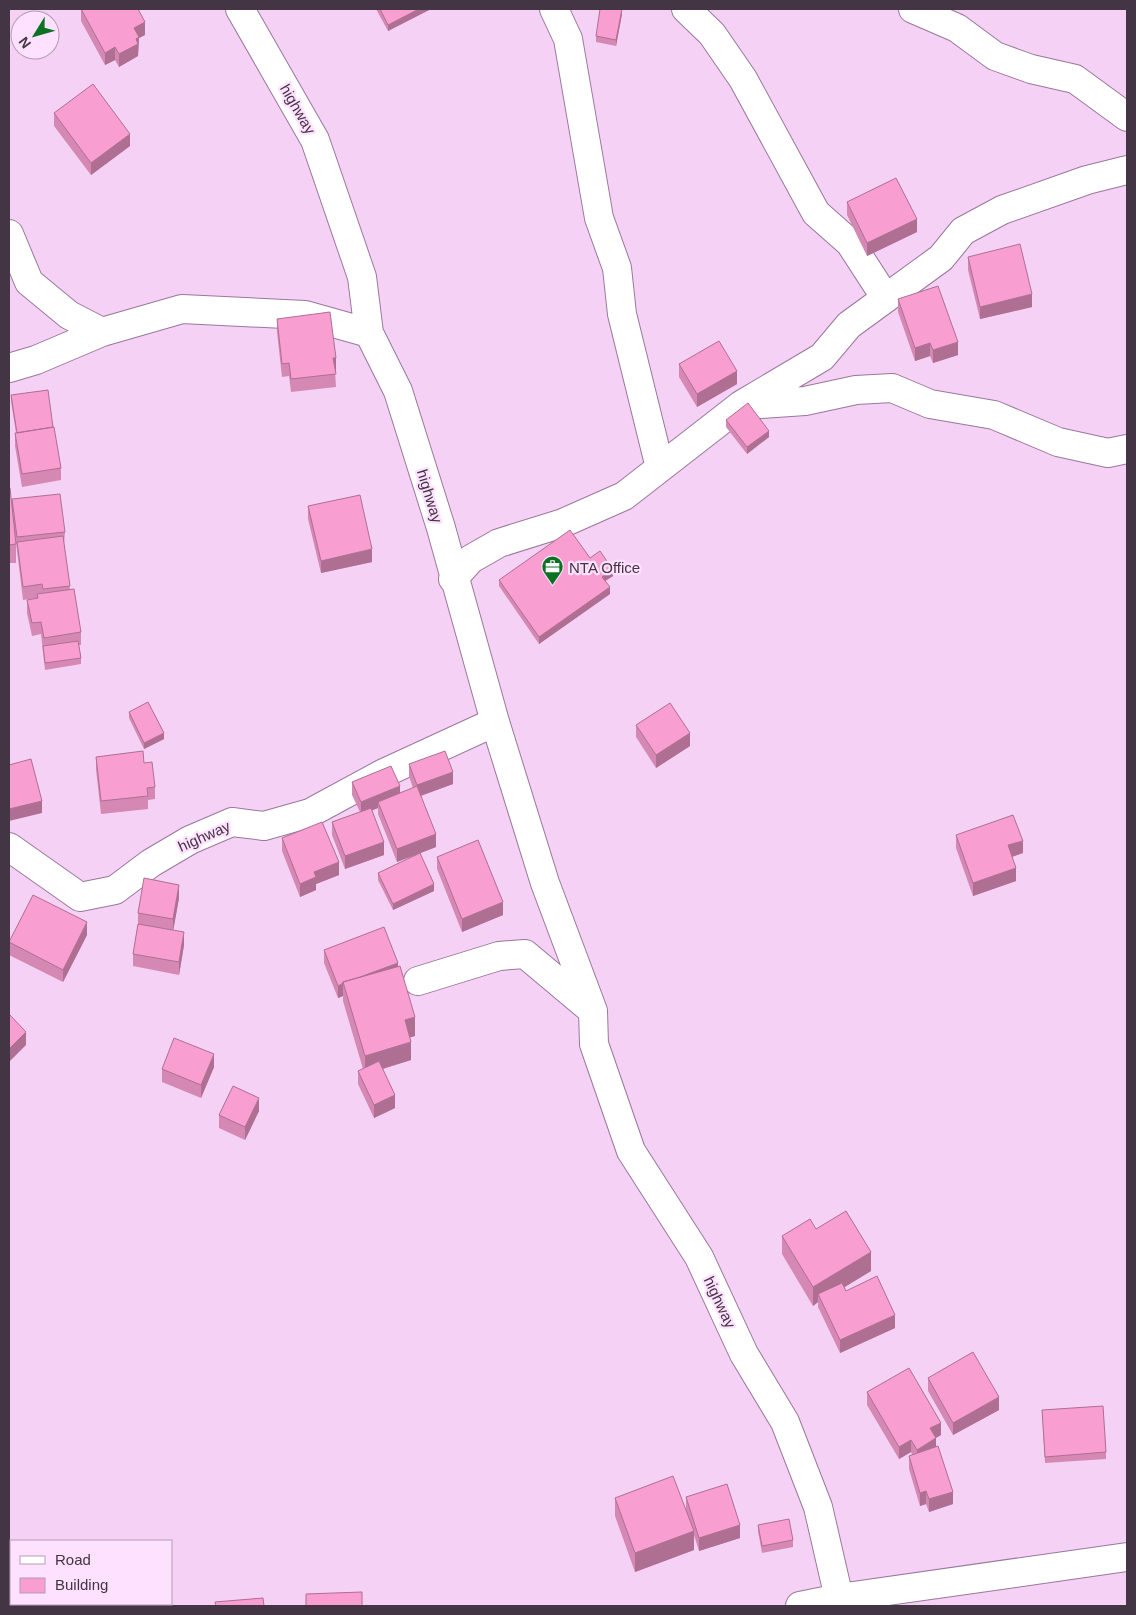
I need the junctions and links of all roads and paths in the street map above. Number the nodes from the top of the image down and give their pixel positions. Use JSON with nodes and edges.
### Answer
{"nodes":[{"id":1,"x":240,"y":9,"type":"edge"},
{"id":2,"x":554,"y":9,"type":"edge"},
{"id":3,"x":686,"y":9,"type":"edge"},
{"id":4,"x":913,"y":9,"type":"edge"},
{"id":5,"x":1127,"y":117,"type":"edge"},
{"id":6,"x":1127,"y":170,"type":"edge"},
{"id":7,"x":9,"y":234,"type":"edge"},
{"id":8,"x":885,"y":297,"type":"junction"},
{"id":9,"x":102,"y":332,"type":"junction"},
{"id":10,"x":369,"y":333,"type":"junction"},
{"id":11,"x":9,"y":368,"type":"edge"},
{"id":12,"x":741,"y":405,"type":"junction"},
{"id":13,"x":1127,"y":449,"type":"edge"},
{"id":14,"x":660,"y":468,"type":"junction"},
{"id":15,"x":453,"y":579,"type":"junction"},
{"id":16,"x":494,"y":722,"type":"junction"},
{"id":17,"x":9,"y":848,"type":"edge"},
{"id":18,"x":418,"y":981,"type":"dead end"},
{"id":19,"x":593,"y":1011,"type":"junction"},
{"id":20,"x":1127,"y":1557,"type":"edge"},
{"id":21,"x":839,"y":1598,"type":"junction"},
{"id":22,"x":800,"y":1606,"type":"edge"}],
"edges":[{"from":1,"to":10,"type":"street","name":"highway"},
{"from":2,"to":14,"type":"street"},
{"from":3,"to":8,"type":"street"},
{"from":4,"to":5,"type":"street"},
{"from":6,"to":8,"type":"street"},
{"from":7,"to":9,"type":"street"},
{"from":8,"to":12,"type":"street"},
{"from":9,"to":10,"type":"street"},
{"from":9,"to":11,"type":"street"},
{"from":10,"to":15,"type":"street","name":"highway"},
{"from":12,"to":13,"type":"street"},
{"from":12,"to":14,"type":"street"},
{"from":14,"to":15,"type":"street"},
{"from":15,"to":16,"type":"street","name":"highway"},
{"from":16,"to":17,"type":"street","name":"highway"},
{"from":16,"to":19,"type":"street","name":"highway"},
{"from":18,"to":19,"type":"street"},
{"from":19,"to":21,"type":"street","name":"highway"},
{"from":20,"to":21,"type":"street"},
{"from":21,"to":22,"type":"street"}]}
